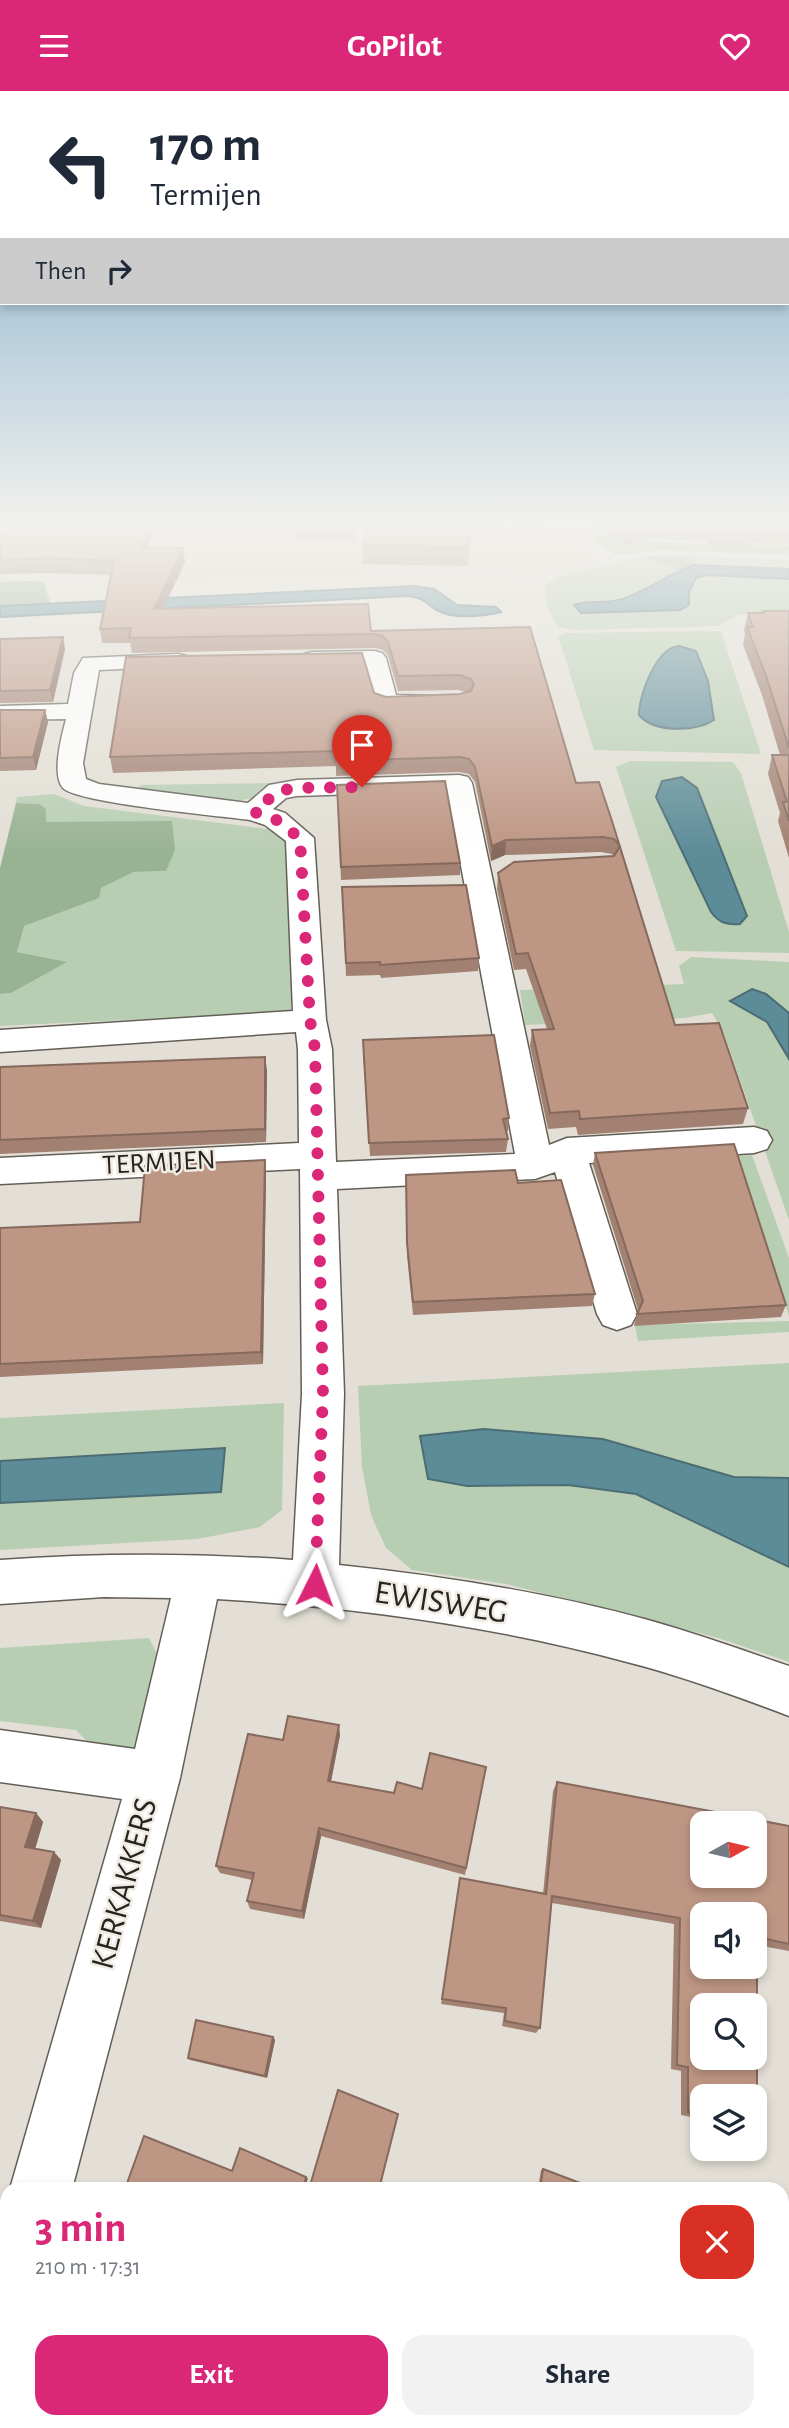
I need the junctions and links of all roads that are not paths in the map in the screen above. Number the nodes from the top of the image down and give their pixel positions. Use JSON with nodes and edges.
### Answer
{"nodes":[{"id":1,"x":280,"y":659,"type":"edge"},
{"id":2,"x":213,"y":661,"type":"edge"},
{"id":3,"x":459,"y":700,"type":"edge"},
{"id":4,"x":79,"y":711,"type":"junction"},
{"id":5,"x":0,"y":713,"type":"edge"},
{"id":6,"x":254,"y":812,"type":"junction"},
{"id":7,"x":505,"y":867,"type":"edge"},
{"id":8,"x":466,"y":887,"type":"junction"},
{"id":9,"x":310,"y":1020,"type":"junction"},
{"id":10,"x":0,"y":1041,"type":"edge"},
{"id":11,"x":754,"y":1140,"type":"dead end"},
{"id":12,"x":551,"y":1158,"type":"junction"},
{"id":13,"x":318,"y":1166,"type":"junction"},
{"id":14,"x":0,"y":1171,"type":"edge"},
{"id":15,"x":617,"y":1314,"type":"dead end"},
{"id":16,"x":199,"y":1576,"type":"junction"},
{"id":17,"x":0,"y":1581,"type":"edge"},
{"id":18,"x":315,"y":1585,"type":"junction"},
{"id":19,"x":789,"y":1691,"type":"edge"},
{"id":20,"x":0,"y":1756,"type":"edge"},
{"id":21,"x":153,"y":1778,"type":"junction"},
{"id":22,"x":43,"y":2182,"type":"edge"}],
"edges":[{"from":1,"to":3,"type":"street"},
{"from":2,"to":4,"type":"street"},
{"from":4,"to":5,"type":"street"},
{"from":4,"to":6,"type":"street"},
{"from":6,"to":8,"type":"street"},
{"from":6,"to":9,"type":"street"},
{"from":7,"to":8,"type":"street"},
{"from":8,"to":12,"type":"street"},
{"from":9,"to":10,"type":"street"},
{"from":9,"to":13,"type":"street"},
{"from":11,"to":12,"type":"street","name":"TERMIJEN"},
{"from":12,"to":13,"type":"street","name":"TERMIJEN"},
{"from":12,"to":15,"type":"street"},
{"from":13,"to":14,"type":"street","name":"TERMIJEN"},
{"from":13,"to":18,"type":"street"},
{"from":16,"to":17,"type":"street","name":"EWISWEG"},
{"from":16,"to":18,"type":"street","name":"EWISWEG"},
{"from":16,"to":21,"type":"street","name":"KERKAKKERS"},
{"from":18,"to":19,"type":"street","name":"EWISWEG"},
{"from":20,"to":21,"type":"street"},
{"from":21,"to":22,"type":"street","name":"KERKAKKERS"}]}
